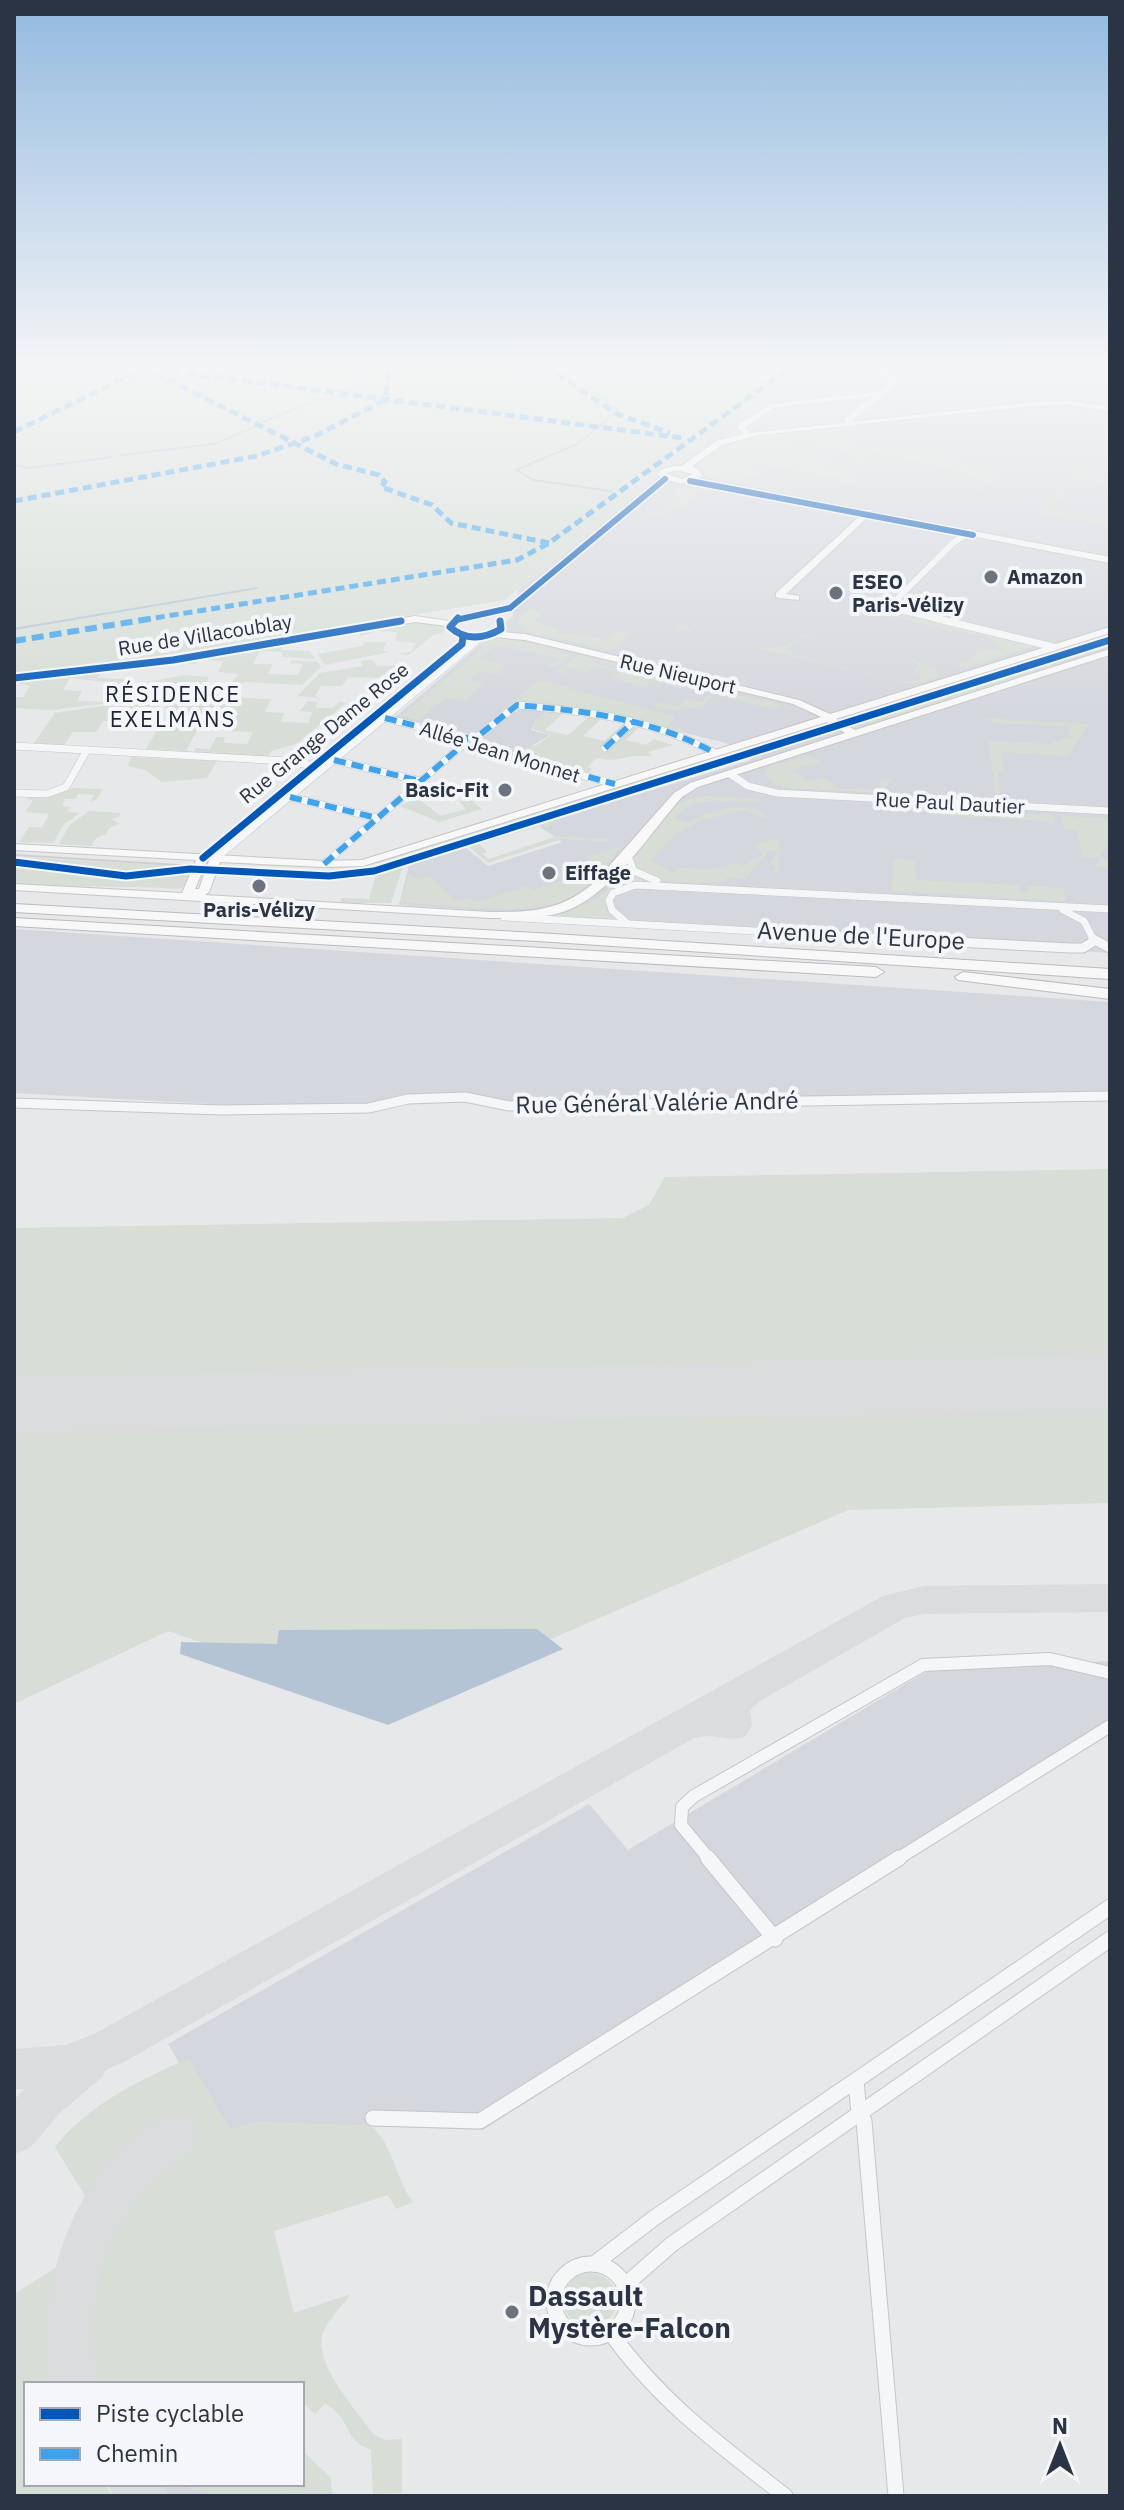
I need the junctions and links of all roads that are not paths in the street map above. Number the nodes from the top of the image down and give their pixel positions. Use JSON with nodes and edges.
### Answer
{"nodes":[{"id":1,"x":660,"y":483,"type":"edge"},
{"id":2,"x":678,"y":483,"type":"edge"},
{"id":3,"x":739,"y":483,"type":"edge"},
{"id":4,"x":869,"y":512,"type":"junction"},
{"id":5,"x":969,"y":532,"type":"junction"},
{"id":6,"x":1110,"y":560,"type":"edge"},
{"id":7,"x":796,"y":598,"type":"dead end"},
{"id":8,"x":485,"y":615,"type":"junction"},
{"id":9,"x":451,"y":624,"type":"junction"},
{"id":10,"x":501,"y":624,"type":"junction"},
{"id":11,"x":1110,"y":630,"type":"edge"},
{"id":12,"x":492,"y":634,"type":"junction"},
{"id":13,"x":463,"y":636,"type":"junction"},
{"id":14,"x":481,"y":637,"type":"junction"},
{"id":15,"x":525,"y":637,"type":"junction"},
{"id":16,"x":1054,"y":647,"type":"junction"},
{"id":17,"x":1110,"y":652,"type":"edge"},
{"id":18,"x":14,"y":678,"type":"edge"},
{"id":19,"x":829,"y":717,"type":"junction"},
{"id":20,"x":385,"y":718,"type":"junction"},
{"id":21,"x":633,"y":722,"type":"junction"},
{"id":22,"x":855,"y":734,"type":"junction"},
{"id":23,"x":464,"y":741,"type":"junction"},
{"id":24,"x":14,"y":746,"type":"edge"},
{"id":25,"x":605,"y":748,"type":"dead end"},
{"id":26,"x":87,"y":750,"type":"junction"},
{"id":27,"x":709,"y":755,"type":"junction"},
{"id":28,"x":334,"y":760,"type":"junction"},
{"id":29,"x":313,"y":765,"type":"junction"},
{"id":30,"x":325,"y":768,"type":"junction"},
{"id":31,"x":743,"y":770,"type":"junction"},
{"id":32,"x":730,"y":774,"type":"junction"},
{"id":33,"x":420,"y":781,"type":"junction"},
{"id":34,"x":615,"y":784,"type":"junction"},
{"id":35,"x":14,"y":793,"type":"edge"},
{"id":36,"x":790,"y":794,"type":"junction"},
{"id":37,"x":290,"y":797,"type":"junction"},
{"id":38,"x":1110,"y":808,"type":"edge"},
{"id":39,"x":377,"y":818,"type":"junction"},
{"id":40,"x":14,"y":847,"type":"edge"},
{"id":41,"x":627,"y":854,"type":"junction"},
{"id":42,"x":203,"y":858,"type":"junction"},
{"id":43,"x":216,"y":858,"type":"junction"},
{"id":44,"x":324,"y":864,"type":"junction"},
{"id":45,"x":679,"y":885,"type":"junction"},
{"id":46,"x":14,"y":887,"type":"edge"},
{"id":47,"x":187,"y":894,"type":"junction"},
{"id":48,"x":1050,"y":906,"type":"junction"},
{"id":49,"x":14,"y":908,"type":"edge"},
{"id":50,"x":1109,"y":909,"type":"edge"},
{"id":51,"x":490,"y":915,"type":"junction"},
{"id":52,"x":14,"y":922,"type":"edge"},
{"id":53,"x":627,"y":923,"type":"junction"},
{"id":54,"x":1091,"y":925,"type":"junction"},
{"id":55,"x":1094,"y":941,"type":"junction"},
{"id":56,"x":666,"y":945,"type":"junction"},
{"id":57,"x":1110,"y":948,"type":"edge"},
{"id":58,"x":1110,"y":964,"type":"edge"},
{"id":59,"x":1110,"y":974,"type":"edge"},
{"id":60,"x":963,"y":977,"type":"junction"},
{"id":61,"x":1110,"y":986,"type":"edge"},
{"id":62,"x":1110,"y":994,"type":"edge"},
{"id":63,"x":1110,"y":1096,"type":"edge"},
{"id":64,"x":14,"y":1103,"type":"edge"},
{"id":65,"x":1110,"y":1673,"type":"edge"},
{"id":66,"x":1110,"y":1726,"type":"edge"},
{"id":67,"x":1110,"y":1907,"type":"edge"},
{"id":68,"x":775,"y":1939,"type":"junction"},
{"id":69,"x":1110,"y":1939,"type":"edge"},
{"id":70,"x":856,"y":2081,"type":"junction"},
{"id":71,"x":859,"y":2113,"type":"junction"},
{"id":72,"x":373,"y":2118,"type":"dead end"},
{"id":73,"x":594,"y":2264,"type":"junction"},
{"id":74,"x":624,"y":2286,"type":"junction"},
{"id":75,"x":611,"y":2333,"type":"junction"},
{"id":76,"x":785,"y":2496,"type":"edge"},
{"id":77,"x":896,"y":2496,"type":"edge"}],
"edges":[{"from":1,"to":8,"type":"street"},
{"from":2,"to":10,"type":"street","name":"Rue Grange Dame Rose"},
{"from":3,"to":4,"type":"street"},
{"from":4,"to":5,"type":"street"},
{"from":4,"to":7,"type":"street"},
{"from":5,"to":6,"type":"street"},
{"from":5,"to":16,"type":"street"},
{"from":8,"to":9,"type":"street"},
{"from":8,"to":10,"type":"street","name":"Rue Nieuport"},
{"from":9,"to":13,"type":"street"},
{"from":9,"to":18,"type":"street","name":"Rue de Villacoublay"},
{"from":10,"to":12,"type":"street","name":"Rue Grange Dame Rose"},
{"from":10,"to":15,"type":"street","name":"Rue Nieuport"},
{"from":11,"to":16,"type":"street"},
{"from":12,"to":14,"type":"street","name":"Rue Grange Dame Rose"},
{"from":12,"to":15,"type":"street","name":"Rue Nieuport"},
{"from":13,"to":14,"type":"street","name":"Rue Grange Dame Rose"},
{"from":13,"to":29,"type":"street","name":"Rue Grange Dame Rose"},
{"from":14,"to":20,"type":"street","name":"Rue Grange Dame Rose"},
{"from":15,"to":19,"type":"street","name":"Rue Nieuport"},
{"from":16,"to":19,"type":"street"},
{"from":17,"to":22,"type":"street"},
{"from":19,"to":22,"type":"street","name":"Rue Nieuport"},
{"from":19,"to":27,"type":"street"},
{"from":20,"to":23,"type":"street","name":"Allée Jean Monnet"},
{"from":20,"to":28,"type":"street","name":"Rue Grange Dame Rose"},
{"from":21,"to":23,"type":"street"},
{"from":21,"to":25,"type":"street"},
{"from":21,"to":27,"type":"street"},
{"from":22,"to":31,"type":"street"},
{"from":23,"to":33,"type":"street"},
{"from":23,"to":34,"type":"street","name":"Allée Jean Monnet"},
{"from":24,"to":26,"type":"street"},
{"from":26,"to":29,"type":"street"},
{"from":26,"to":35,"type":"street"},
{"from":27,"to":32,"type":"street"},
{"from":27,"to":34,"type":"street"},
{"from":28,"to":30,"type":"street","name":"Rue Grange Dame Rose"},
{"from":28,"to":33,"type":"street"},
{"from":29,"to":30,"type":"street"},
{"from":29,"to":42,"type":"street","name":"Rue Grange Dame Rose"},
{"from":30,"to":37,"type":"street","name":"Rue Grange Dame Rose"},
{"from":31,"to":32,"type":"street"},
{"from":31,"to":36,"type":"street","name":"Rue Paul Dautier"},
{"from":32,"to":36,"type":"street","name":"Rue Paul Dautier"},
{"from":32,"to":41,"type":"street"},
{"from":33,"to":39,"type":"street"},
{"from":34,"to":44,"type":"street"},
{"from":36,"to":38,"type":"street","name":"Rue Paul Dautier"},
{"from":37,"to":39,"type":"street"},
{"from":37,"to":43,"type":"street","name":"Rue Grange Dame Rose"},
{"from":39,"to":44,"type":"street"},
{"from":40,"to":42,"type":"street"},
{"from":41,"to":45,"type":"street","name":"Avenue de l'Europe"},
{"from":41,"to":51,"type":"street"},
{"from":42,"to":43,"type":"street"},
{"from":42,"to":47,"type":"street"},
{"from":43,"to":44,"type":"street"},
{"from":43,"to":47,"type":"street"},
{"from":45,"to":48,"type":"street","name":"Avenue de l'Europe"},
{"from":45,"to":53,"type":"street","name":"Avenue de l'Europe"},
{"from":46,"to":47,"type":"street","name":"Avenue de l'Europe"},
{"from":47,"to":51,"type":"street","name":"Avenue de l'Europe"},
{"from":48,"to":50,"type":"street","name":"Avenue de l'Europe"},
{"from":48,"to":54,"type":"street"},
{"from":49,"to":56,"type":"highway"},
{"from":50,"to":54,"type":"street"},
{"from":51,"to":53,"type":"street","name":"Avenue de l'Europe"},
{"from":52,"to":60,"type":"highway"},
{"from":53,"to":55,"type":"street","name":"Avenue de l'Europe"},
{"from":54,"to":55,"type":"street"},
{"from":55,"to":57,"type":"street"},
{"from":56,"to":58,"type":"highway"},
{"from":56,"to":59,"type":"highway"},
{"from":60,"to":61,"type":"highway"},
{"from":60,"to":62,"type":"highway"},
{"from":63,"to":64,"type":"street","name":"Rue Général Valérie André"},
{"from":65,"to":68,"type":"street"},
{"from":66,"to":68,"type":"street"},
{"from":67,"to":70,"type":"street"},
{"from":68,"to":72,"type":"street"},
{"from":69,"to":71,"type":"street"},
{"from":70,"to":71,"type":"street"},
{"from":70,"to":73,"type":"street"},
{"from":71,"to":74,"type":"street"},
{"from":71,"to":77,"type":"street"},
{"from":73,"to":74,"type":"street"},
{"from":73,"to":75,"type":"street"},
{"from":74,"to":75,"type":"street"},
{"from":75,"to":76,"type":"street"}]}
